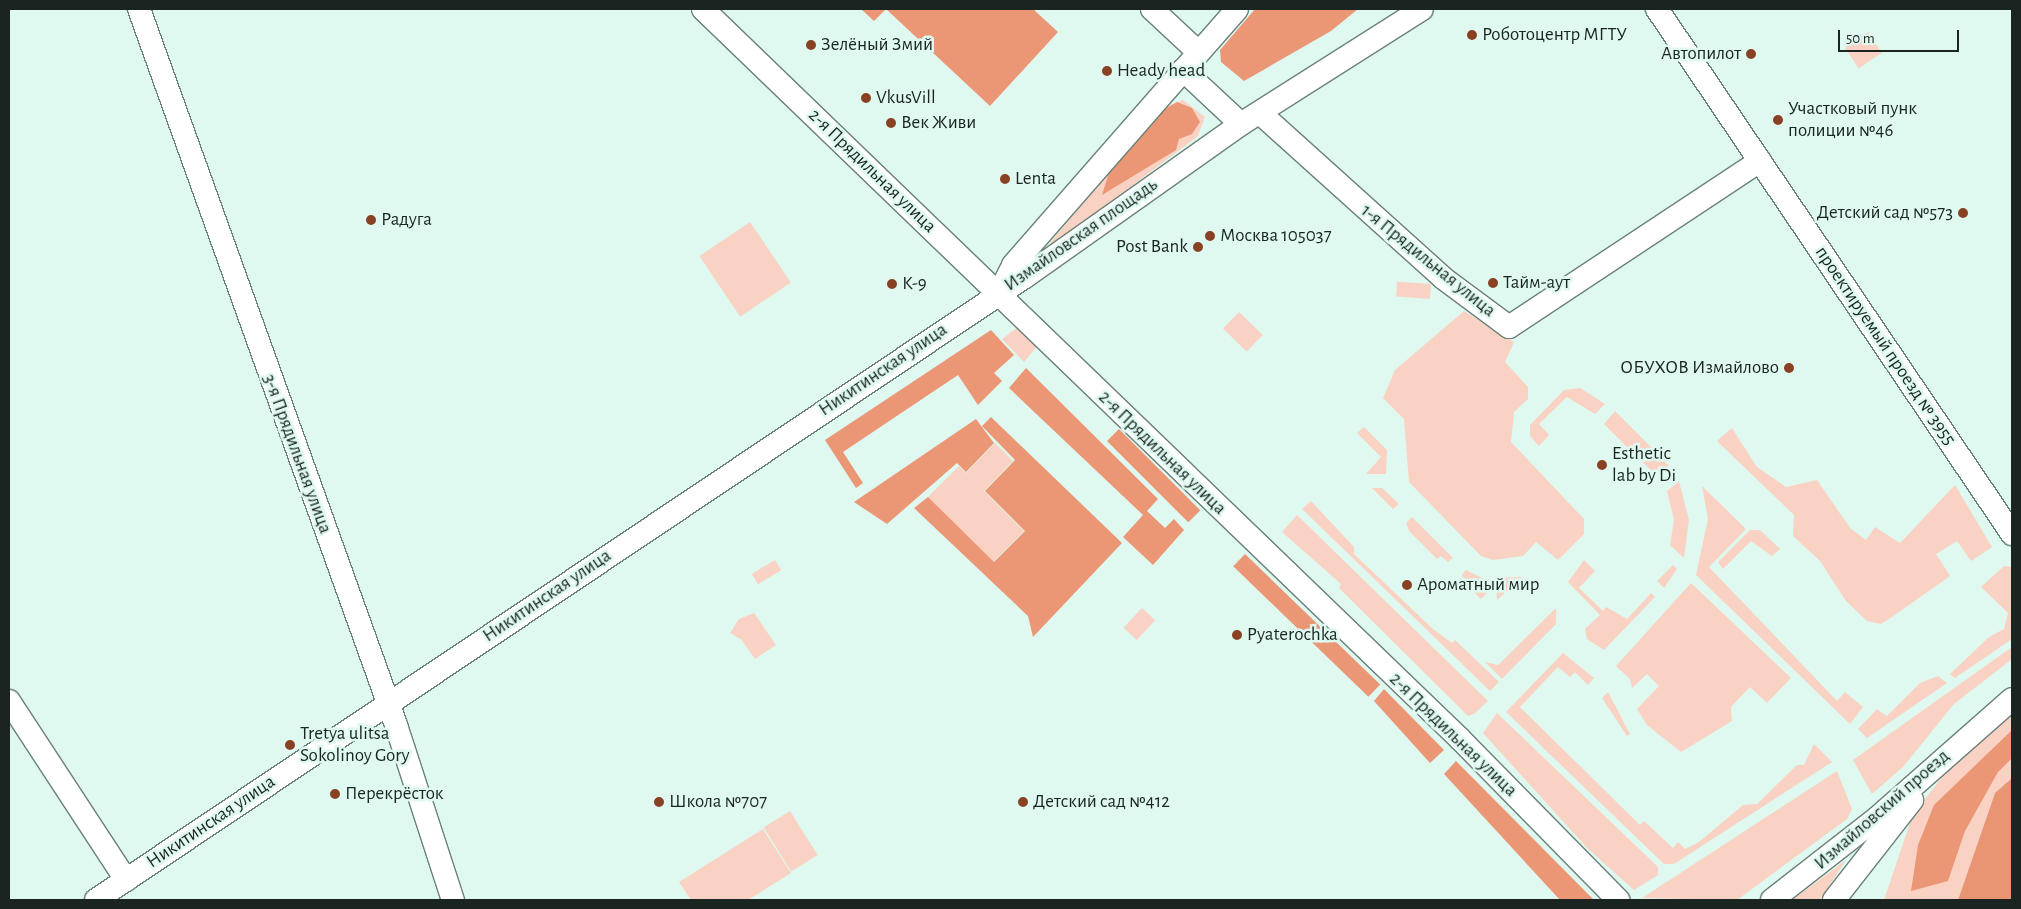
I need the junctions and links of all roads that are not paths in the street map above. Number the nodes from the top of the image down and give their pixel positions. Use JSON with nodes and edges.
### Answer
{"nodes":[{"id":1,"x":139,"y":9,"type":"edge"},
{"id":2,"x":703,"y":9,"type":"edge"},
{"id":3,"x":1152,"y":9,"type":"edge"},
{"id":4,"x":1237,"y":9,"type":"edge"},
{"id":5,"x":1422,"y":9,"type":"edge"},
{"id":6,"x":1657,"y":9,"type":"edge"},
{"id":7,"x":1198,"y":51,"type":"junction"},
{"id":8,"x":1182,"y":70,"type":"junction"},
{"id":9,"x":1250,"y":118,"type":"junction"},
{"id":10,"x":1760,"y":161,"type":"junction"},
{"id":11,"x":999,"y":293,"type":"junction"},
{"id":12,"x":2012,"y":534,"type":"edge"},
{"id":13,"x":2012,"y":699,"type":"edge"},
{"id":14,"x":9,"y":700,"type":"edge"},
{"id":15,"x":386,"y":703,"type":"junction"},
{"id":16,"x":1989,"y":716,"type":"junction"},
{"id":17,"x":126,"y":880,"type":"junction"},
{"id":18,"x":1616,"y":899,"type":"edge"},
{"id":19,"x":96,"y":900,"type":"edge"},
{"id":20,"x":453,"y":900,"type":"edge"},
{"id":21,"x":1772,"y":900,"type":"edge"},
{"id":22,"x":1834,"y":900,"type":"edge"}],
"edges":[{"from":1,"to":15,"type":"street","name":"3-я Прядильная улица"},
{"from":2,"to":11,"type":"street","name":"2-я Прядильная улица"},
{"from":3,"to":7,"type":"street"},
{"from":4,"to":7,"type":"street","name":"Измайловская площадь"},
{"from":5,"to":9,"type":"street","name":"Измайловская площадь"},
{"from":6,"to":10,"type":"street","name":"проектируемый проезд № 3955"},
{"from":7,"to":8,"type":"street","name":"Измайловская площадь"},
{"from":8,"to":9,"type":"street","name":"1-я Прядильная улица"},
{"from":8,"to":11,"type":"street","name":"Измайловская площадь"},
{"from":9,"to":10,"type":"street","name":"1-я Прядильная улица"},
{"from":9,"to":11,"type":"street","name":"Измайловская площадь"},
{"from":10,"to":12,"type":"street","name":"проектируемый проезд № 3955"},
{"from":11,"to":15,"type":"street","name":"Никитинская улица"},
{"from":11,"to":18,"type":"street","name":"2-я Прядильная улица"},
{"from":13,"to":16,"type":"street","name":"Измайловский проезд"},
{"from":14,"to":17,"type":"street"},
{"from":15,"to":17,"type":"street","name":"Никитинская улица"},
{"from":15,"to":20,"type":"street","name":"3-я Прядильная улица"},
{"from":16,"to":21,"type":"street","name":"Измайловский проезд"},
{"from":16,"to":22,"type":"street","name":"Измайловский проезд"},
{"from":17,"to":19,"type":"street","name":"Никитинская улица"}]}
